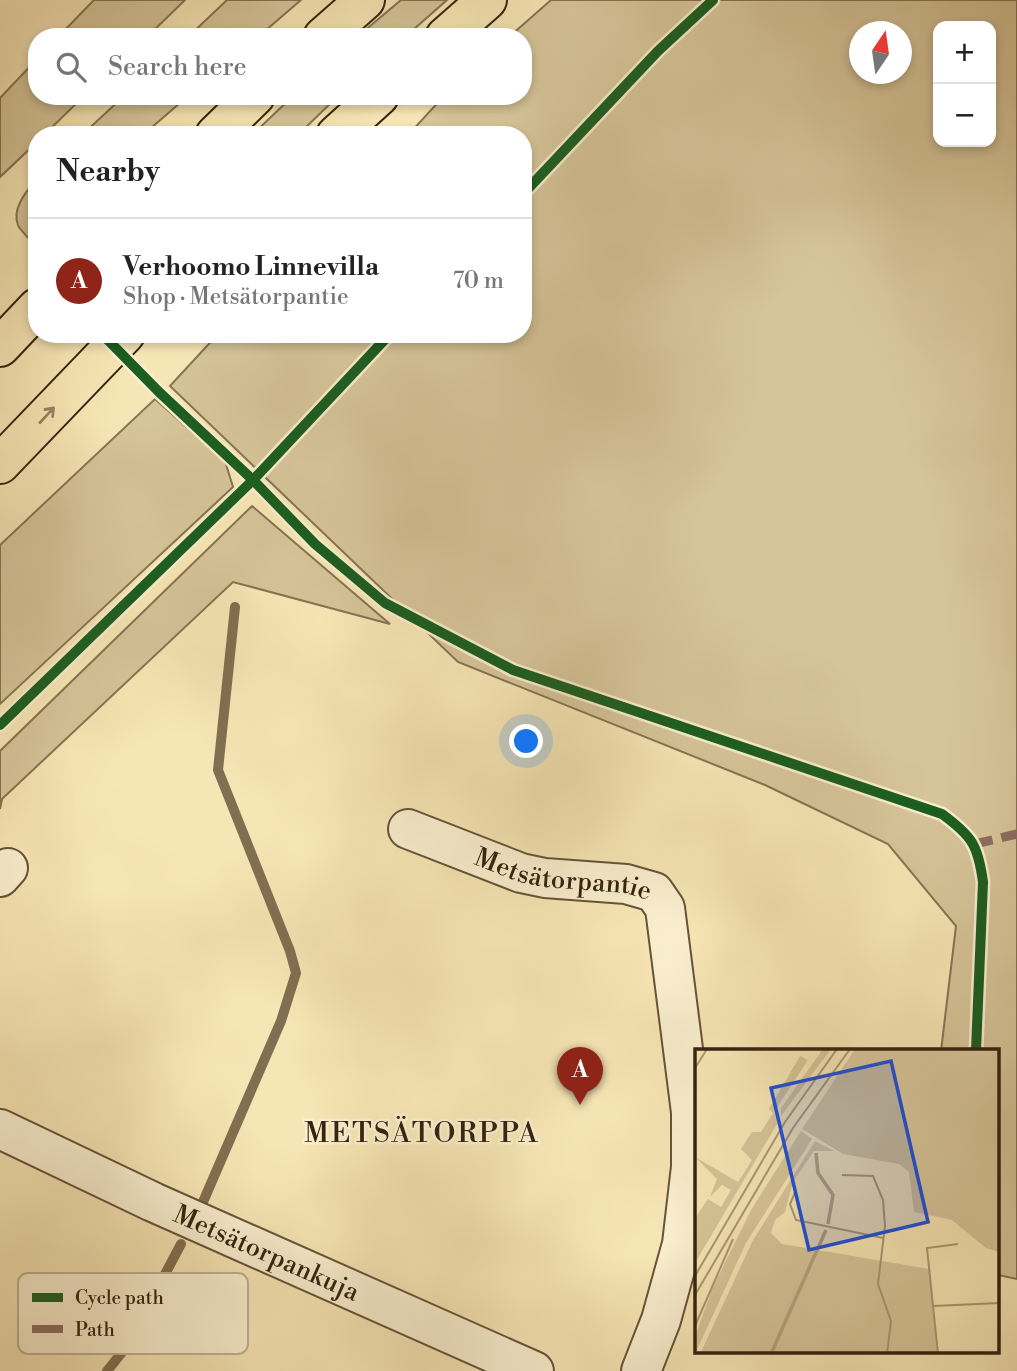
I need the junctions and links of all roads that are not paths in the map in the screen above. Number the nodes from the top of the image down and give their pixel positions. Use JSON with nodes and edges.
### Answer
{"nodes":[{"id":1,"x":365,"y":0,"type":"edge"},
{"id":2,"x":487,"y":0,"type":"edge"},
{"id":3,"x":333,"y":28,"type":"edge"},
{"id":4,"x":456,"y":28,"type":"edge"},
{"id":5,"x":246,"y":105,"type":"edge"},
{"id":6,"x":369,"y":105,"type":"edge"},
{"id":7,"x":224,"y":126,"type":"edge"},
{"id":8,"x":346,"y":126,"type":"edge"},
{"id":9,"x":28,"y":317,"type":"edge"},
{"id":10,"x":116,"y":343,"type":"edge"},
{"id":11,"x":0,"y":347,"type":"edge"},
{"id":12,"x":0,"y":464,"type":"edge"},
{"id":13,"x":408,"y":829,"type":"dead end"},
{"id":14,"x":0,"y":1129,"type":"edge"},
{"id":15,"x":534,"y":1371,"type":"edge"},
{"id":16,"x":641,"y":1371,"type":"edge"}],
"edges":[{"from":1,"to":3,"type":"highway"},
{"from":2,"to":4,"type":"highway"},
{"from":5,"to":7,"type":"highway"},
{"from":6,"to":8,"type":"highway"},
{"from":9,"to":11,"type":"highway"},
{"from":12,"to":10,"type":"highway","one_way":true},
{"from":13,"to":16,"type":"street","name":"Metsätorpantie"},
{"from":14,"to":15,"type":"street","name":"Metsätorpankuja"}]}
